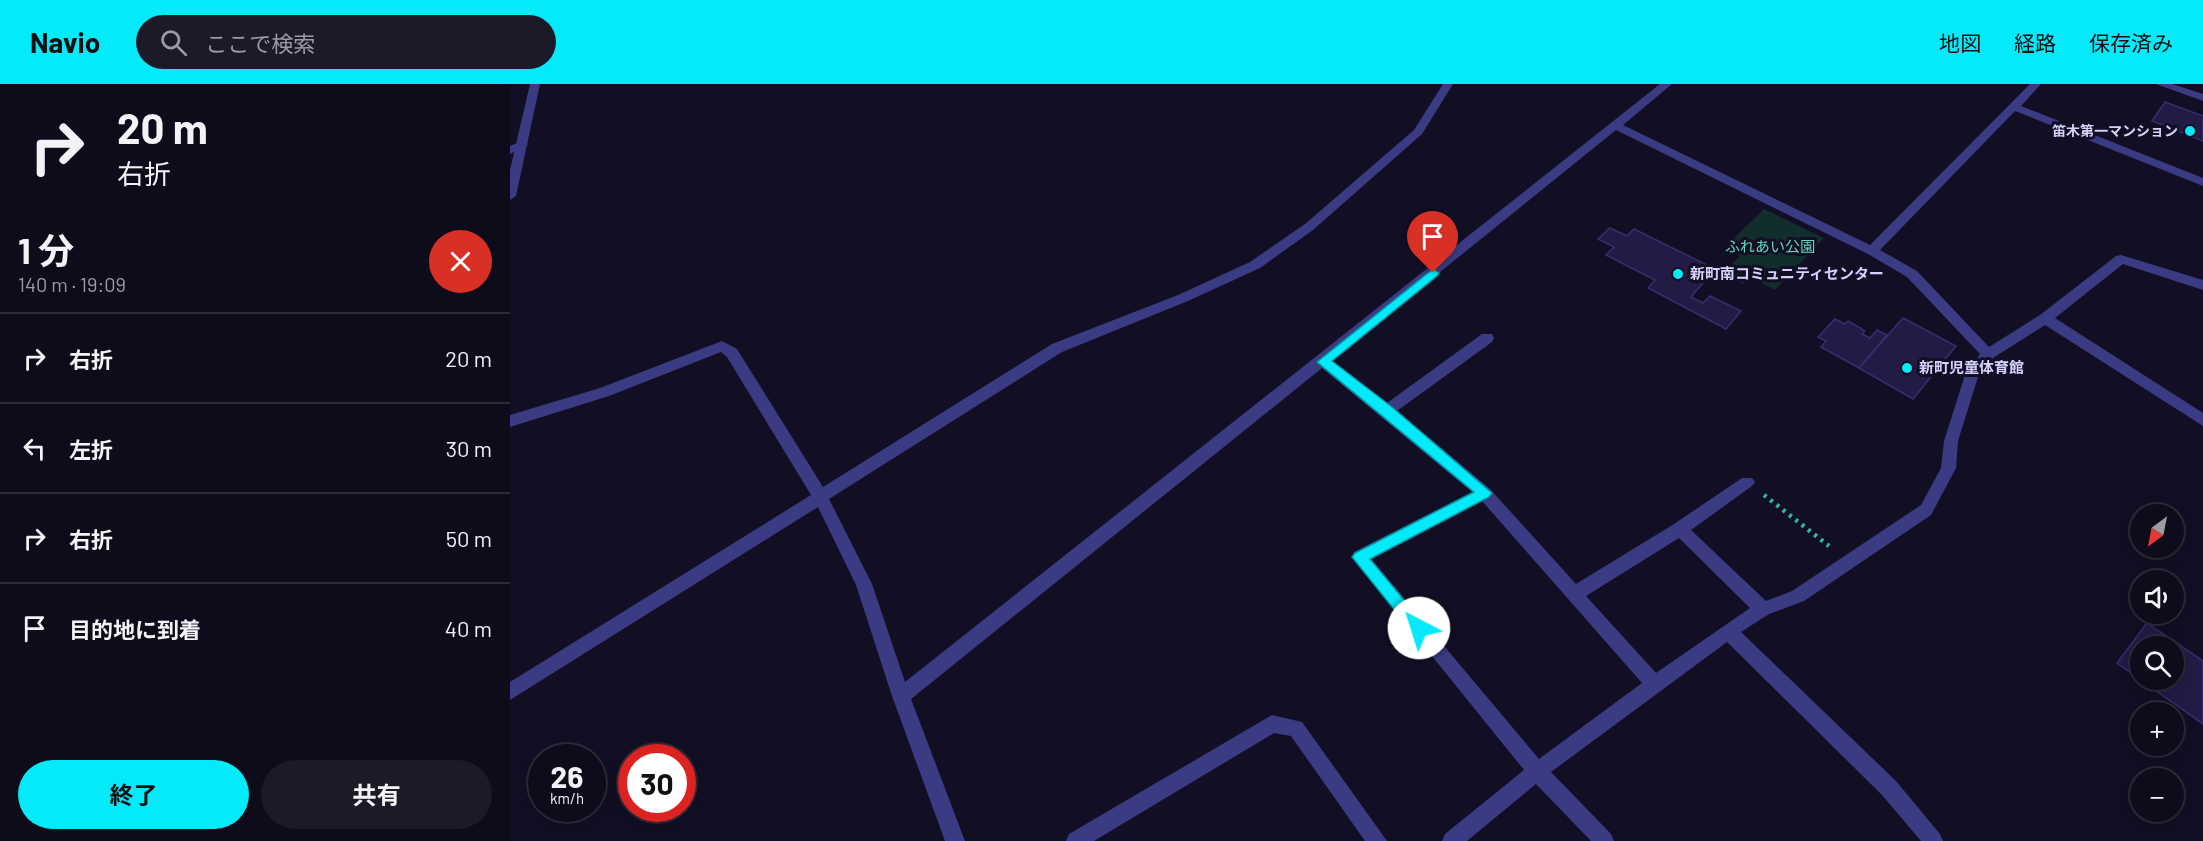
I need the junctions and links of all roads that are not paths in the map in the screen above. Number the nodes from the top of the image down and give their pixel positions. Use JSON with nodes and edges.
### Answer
{"nodes":[{"id":1,"x":535,"y":84,"type":"edge"},
{"id":2,"x":1448,"y":84,"type":"edge"},
{"id":3,"x":1668,"y":84,"type":"edge"},
{"id":4,"x":2036,"y":84,"type":"edge"},
{"id":5,"x":2161,"y":84,"type":"edge"},
{"id":6,"x":2203,"y":98,"type":"edge"},
{"id":7,"x":2014,"y":107,"type":"junction"},
{"id":8,"x":1615,"y":125,"type":"junction"},
{"id":9,"x":522,"y":145,"type":"junction"},
{"id":10,"x":510,"y":150,"type":"edge"},
{"id":11,"x":2203,"y":182,"type":"edge"},
{"id":12,"x":510,"y":196,"type":"edge"},
{"id":13,"x":1872,"y":250,"type":"junction"},
{"id":14,"x":2203,"y":285,"type":"edge"},
{"id":15,"x":2045,"y":318,"type":"junction"},
{"id":16,"x":1487,"y":338,"type":"dead end"},
{"id":17,"x":1988,"y":354,"type":"junction"},
{"id":18,"x":1323,"y":362,"type":"junction"},
{"id":19,"x":1387,"y":411,"type":"junction"},
{"id":20,"x":2203,"y":420,"type":"edge"},
{"id":21,"x":510,"y":422,"type":"edge"},
{"id":22,"x":1747,"y":482,"type":"road end"},
{"id":23,"x":1485,"y":493,"type":"junction"},
{"id":24,"x":821,"y":498,"type":"junction"},
{"id":25,"x":1680,"y":529,"type":"junction"},
{"id":26,"x":1573,"y":595,"type":"junction"},
{"id":27,"x":1763,"y":609,"type":"junction"},
{"id":28,"x":1728,"y":632,"type":"junction"},
{"id":29,"x":1655,"y":685,"type":"junction"},
{"id":30,"x":510,"y":692,"type":"edge"},
{"id":31,"x":901,"y":696,"type":"junction"},
{"id":32,"x":1537,"y":771,"type":"junction"},
{"id":33,"x":955,"y":841,"type":"edge"},
{"id":34,"x":1076,"y":841,"type":"edge"},
{"id":35,"x":1377,"y":841,"type":"edge"},
{"id":36,"x":1452,"y":841,"type":"edge"},
{"id":37,"x":1604,"y":841,"type":"edge"},
{"id":38,"x":1933,"y":841,"type":"edge"}],
"edges":[{"from":1,"to":9,"type":"street"},
{"from":2,"to":24,"type":"street"},
{"from":3,"to":8,"type":"street"},
{"from":4,"to":7,"type":"street"},
{"from":5,"to":6,"type":"street"},
{"from":7,"to":11,"type":"street"},
{"from":7,"to":13,"type":"street"},
{"from":8,"to":13,"type":"street"},
{"from":8,"to":18,"type":"street"},
{"from":9,"to":10,"type":"street"},
{"from":9,"to":12,"type":"street"},
{"from":13,"to":17,"type":"street"},
{"from":14,"to":15,"type":"street"},
{"from":15,"to":17,"type":"street"},
{"from":15,"to":20,"type":"street"},
{"from":16,"to":19,"type":"street"},
{"from":17,"to":27,"type":"street"},
{"from":18,"to":19,"type":"street"},
{"from":18,"to":31,"type":"street"},
{"from":19,"to":23,"type":"street"},
{"from":21,"to":24,"type":"street"},
{"from":22,"to":25,"type":"street"},
{"from":23,"to":26,"type":"street"},
{"from":23,"to":32,"type":"street"},
{"from":24,"to":30,"type":"street"},
{"from":24,"to":31,"type":"street"},
{"from":25,"to":26,"type":"street"},
{"from":25,"to":27,"type":"street"},
{"from":26,"to":29,"type":"street"},
{"from":27,"to":28,"type":"street"},
{"from":28,"to":29,"type":"street"},
{"from":28,"to":38,"type":"street"},
{"from":29,"to":32,"type":"street"},
{"from":31,"to":33,"type":"street"},
{"from":32,"to":36,"type":"street"},
{"from":32,"to":37,"type":"street"},
{"from":34,"to":35,"type":"street"}]}
